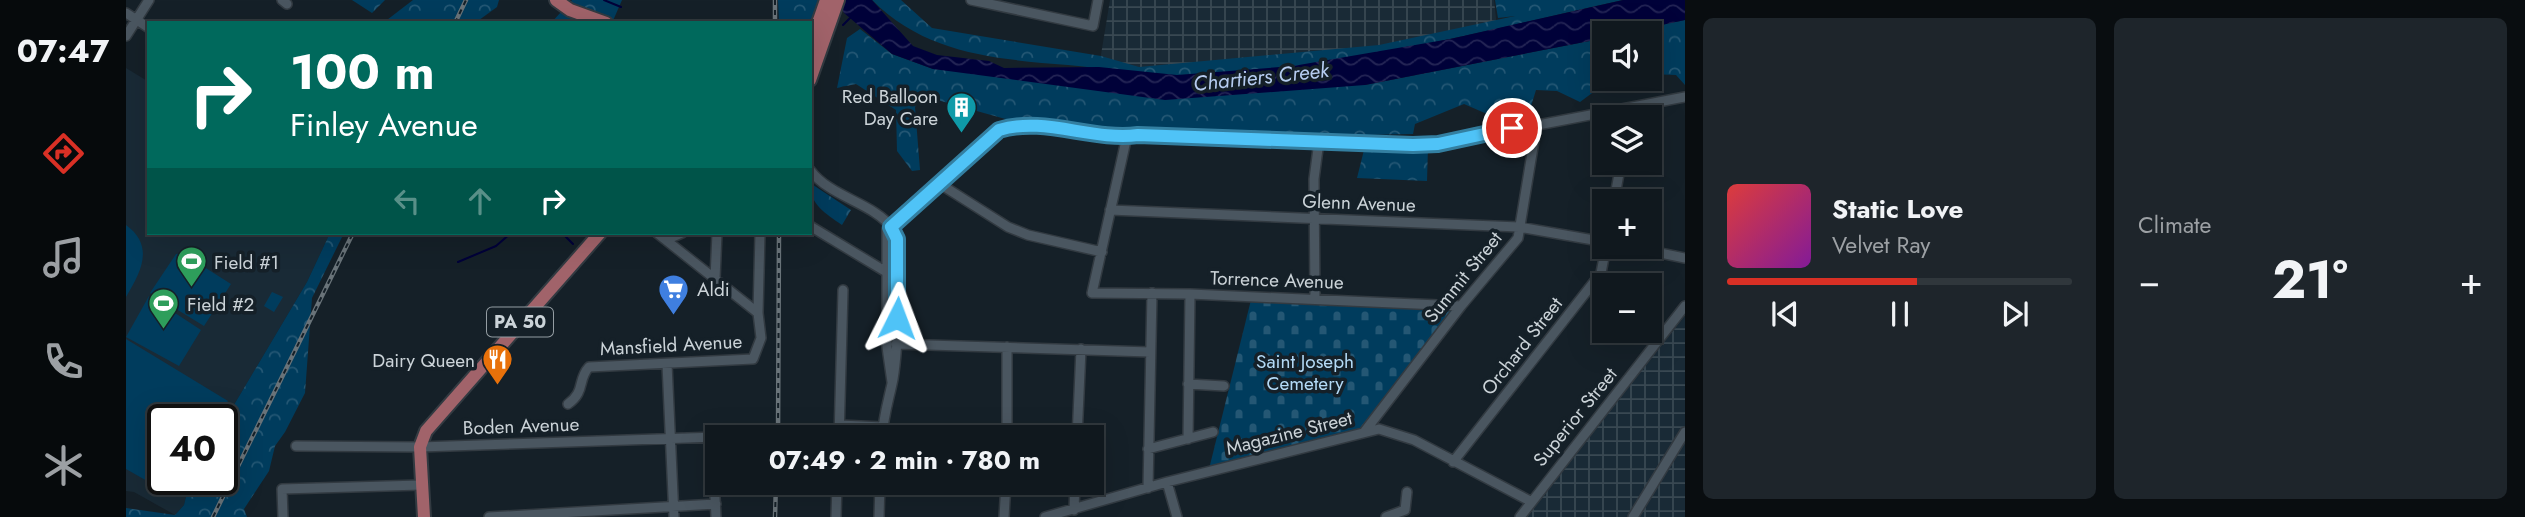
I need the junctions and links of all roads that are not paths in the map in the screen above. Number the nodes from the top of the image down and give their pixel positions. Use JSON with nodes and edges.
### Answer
{"nodes":[{"id":1,"x":149,"y":0,"type":"edge"},
{"id":2,"x":556,"y":0,"type":"edge"},
{"id":3,"x":826,"y":0,"type":"edge"},
{"id":4,"x":838,"y":0,"type":"edge"},
{"id":5,"x":974,"y":0,"type":"edge"},
{"id":6,"x":1098,"y":0,"type":"edge"},
{"id":7,"x":126,"y":13,"type":"edge"},
{"id":8,"x":136,"y":20,"type":"junction"},
{"id":9,"x":600,"y":21,"type":"edge"},
{"id":10,"x":147,"y":27,"type":"edge"},
{"id":11,"x":821,"y":34,"type":"junction"},
{"id":12,"x":126,"y":36,"type":"edge"},
{"id":13,"x":812,"y":44,"type":"edge"},
{"id":14,"x":812,"y":72,"type":"edge"},
{"id":15,"x":1685,"y":97,"type":"edge"},
{"id":16,"x":1657,"y":105,"type":"edge"},
{"id":17,"x":1592,"y":117,"type":"edge"},
{"id":18,"x":1536,"y":123,"type":"junction"},
{"id":19,"x":1127,"y":136,"type":"junction"},
{"id":20,"x":1319,"y":141,"type":"junction"},
{"id":21,"x":812,"y":172,"type":"edge"},
{"id":22,"x":940,"y":184,"type":"junction"},
{"id":23,"x":1110,"y":210,"type":"junction"},
{"id":24,"x":1315,"y":219,"type":"junction"},
{"id":25,"x":812,"y":227,"type":"edge"},
{"id":26,"x":891,"y":227,"type":"junction"},
{"id":27,"x":1519,"y":227,"type":"junction"},
{"id":28,"x":598,"y":235,"type":"edge"},
{"id":29,"x":660,"y":235,"type":"edge"},
{"id":30,"x":677,"y":235,"type":"edge"},
{"id":31,"x":717,"y":235,"type":"edge"},
{"id":32,"x":760,"y":235,"type":"edge"},
{"id":33,"x":666,"y":240,"type":"junction"},
{"id":34,"x":1592,"y":240,"type":"edge"},
{"id":35,"x":1101,"y":253,"type":"junction"},
{"id":36,"x":1662,"y":253,"type":"edge"},
{"id":37,"x":1685,"y":258,"type":"edge"},
{"id":38,"x":1604,"y":259,"type":"edge"},
{"id":39,"x":888,"y":273,"type":"junction"},
{"id":40,"x":715,"y":279,"type":"junction"},
{"id":41,"x":843,"y":290,"type":"dead end"},
{"id":42,"x":1152,"y":293,"type":"junction"},
{"id":43,"x":1190,"y":294,"type":"junction"},
{"id":44,"x":1315,"y":299,"type":"junction"},
{"id":45,"x":1461,"y":306,"type":"junction"},
{"id":46,"x":1685,"y":306,"type":"edge"},
{"id":47,"x":758,"y":313,"type":"junction"},
{"id":48,"x":896,"y":344,"type":"junction"},
{"id":49,"x":1007,"y":347,"type":"junction"},
{"id":50,"x":1081,"y":349,"type":"junction"},
{"id":51,"x":1150,"y":352,"type":"junction"},
{"id":52,"x":667,"y":364,"type":"junction"},
{"id":53,"x":892,"y":382,"type":"junction"},
{"id":54,"x":1188,"y":384,"type":"junction"},
{"id":55,"x":1224,"y":386,"type":"dead end"},
{"id":56,"x":568,"y":404,"type":"dead end"},
{"id":57,"x":839,"y":425,"type":"edge"},
{"id":58,"x":883,"y":425,"type":"edge"},
{"id":59,"x":1007,"y":425,"type":"edge"},
{"id":60,"x":1078,"y":425,"type":"edge"},
{"id":61,"x":1365,"y":431,"type":"junction"},
{"id":62,"x":1213,"y":432,"type":"dead end"},
{"id":63,"x":1685,"y":432,"type":"edge"},
{"id":64,"x":705,"y":437,"type":"edge"},
{"id":65,"x":670,"y":438,"type":"junction"},
{"id":66,"x":1188,"y":439,"type":"junction"},
{"id":67,"x":296,"y":446,"type":"dead end"},
{"id":68,"x":420,"y":447,"type":"junction"},
{"id":69,"x":1148,"y":449,"type":"junction"},
{"id":70,"x":1453,"y":462,"type":"junction"},
{"id":71,"x":1167,"y":482,"type":"junction"},
{"id":72,"x":421,"y":485,"type":"junction"},
{"id":73,"x":1148,"y":488,"type":"junction"},
{"id":74,"x":1407,"y":492,"type":"dead end"},
{"id":75,"x":715,"y":495,"type":"edge"},
{"id":76,"x":837,"y":495,"type":"edge"},
{"id":77,"x":880,"y":495,"type":"edge"},
{"id":78,"x":1005,"y":495,"type":"edge"},
{"id":79,"x":1075,"y":495,"type":"edge"},
{"id":80,"x":1530,"y":501,"type":"junction"},
{"id":81,"x":716,"y":504,"type":"junction"},
{"id":82,"x":674,"y":506,"type":"junction"},
{"id":83,"x":1074,"y":510,"type":"junction"},
{"id":84,"x":283,"y":517,"type":"edge"},
{"id":85,"x":424,"y":517,"type":"edge"},
{"id":86,"x":489,"y":517,"type":"edge"},
{"id":87,"x":674,"y":517,"type":"edge"},
{"id":88,"x":716,"y":517,"type":"edge"},
{"id":89,"x":836,"y":517,"type":"edge"},
{"id":90,"x":879,"y":517,"type":"edge"},
{"id":91,"x":1004,"y":517,"type":"edge"},
{"id":92,"x":1045,"y":517,"type":"edge"},
{"id":93,"x":1177,"y":517,"type":"edge"},
{"id":94,"x":1386,"y":517,"type":"edge"},
{"id":95,"x":1520,"y":517,"type":"edge"},
{"id":96,"x":1633,"y":517,"type":"edge"}],
"edges":[{"from":1,"to":8,"type":"street"},
{"from":2,"to":9,"type":"main road"},
{"from":3,"to":11,"type":"main road"},
{"from":4,"to":11,"type":"main road"},
{"from":5,"to":6,"type":"street"},
{"from":7,"to":8,"type":"street"},
{"from":8,"to":10,"type":"street"},
{"from":8,"to":12,"type":"street"},
{"from":11,"to":13,"type":"main road"},
{"from":11,"to":14,"type":"main road"},
{"from":15,"to":16,"type":"street"},
{"from":17,"to":18,"type":"street"},
{"from":18,"to":20,"type":"street"},
{"from":18,"to":27,"type":"street","name":"Summit Street"},
{"from":19,"to":20,"type":"street"},
{"from":19,"to":22,"type":"street"},
{"from":19,"to":23,"type":"street"},
{"from":20,"to":24,"type":"street"},
{"from":21,"to":26,"type":"street"},
{"from":22,"to":26,"type":"street"},
{"from":22,"to":35,"type":"street"},
{"from":23,"to":24,"type":"street","name":"Glenn Avenue"},
{"from":23,"to":35,"type":"street"},
{"from":24,"to":27,"type":"street","name":"Glenn Avenue"},
{"from":24,"to":44,"type":"street"},
{"from":25,"to":39,"type":"street"},
{"from":26,"to":39,"type":"street"},
{"from":26,"to":48,"type":"street"},
{"from":27,"to":34,"type":"street","name":"Glenn Avenue"},
{"from":27,"to":45,"type":"street","name":"Summit Street"},
{"from":28,"to":68,"type":"main road","number":"PA 50"},
{"from":29,"to":33,"type":"street"},
{"from":30,"to":33,"type":"street"},
{"from":31,"to":40,"type":"street"},
{"from":32,"to":47,"type":"street"},
{"from":33,"to":40,"type":"street"},
{"from":35,"to":42,"type":"street","name":"Torrence Avenue"},
{"from":36,"to":37,"type":"street"},
{"from":38,"to":70,"type":"street","name":"Orchard Street"},
{"from":39,"to":53,"type":"street"},
{"from":40,"to":47,"type":"street"},
{"from":41,"to":57,"type":"street"},
{"from":42,"to":43,"type":"street","name":"Torrence Avenue"},
{"from":42,"to":51,"type":"street"},
{"from":43,"to":44,"type":"street","name":"Torrence Avenue"},
{"from":43,"to":54,"type":"street"},
{"from":44,"to":45,"type":"street","name":"Torrence Avenue"},
{"from":45,"to":61,"type":"street","name":"Summit Street"},
{"from":46,"to":80,"type":"street","name":"Superior Street"},
{"from":47,"to":52,"type":"street","name":"Mansfield Avenue"},
{"from":48,"to":49,"type":"street"},
{"from":48,"to":53,"type":"street"},
{"from":49,"to":50,"type":"street"},
{"from":49,"to":59,"type":"street"},
{"from":50,"to":51,"type":"street"},
{"from":50,"to":60,"type":"street"},
{"from":51,"to":69,"type":"street"},
{"from":52,"to":56,"type":"street","name":"Mansfield Avenue"},
{"from":52,"to":65,"type":"street"},
{"from":53,"to":58,"type":"street"},
{"from":54,"to":55,"type":"street"},
{"from":54,"to":66,"type":"street"},
{"from":61,"to":70,"type":"street","name":"Magazine Street"},
{"from":61,"to":71,"type":"street","name":"Magazine Street"},
{"from":62,"to":66,"type":"street"},
{"from":63,"to":96,"type":"street"},
{"from":64,"to":65,"type":"street","name":"Boden Avenue"},
{"from":65,"to":68,"type":"street","name":"Boden Avenue"},
{"from":65,"to":82,"type":"street"},
{"from":66,"to":69,"type":"street"},
{"from":67,"to":68,"type":"street","name":"Boden Avenue"},
{"from":68,"to":72,"type":"main road","number":"PA 50"},
{"from":69,"to":73,"type":"street"},
{"from":70,"to":80,"type":"street","name":"Magazine Street"},
{"from":71,"to":73,"type":"street","name":"Magazine Street"},
{"from":71,"to":93,"type":"street"},
{"from":72,"to":84,"type":"street"},
{"from":72,"to":85,"type":"main road","number":"PA 50"},
{"from":73,"to":83,"type":"street","name":"Magazine Street"},
{"from":74,"to":94,"type":"street"},
{"from":75,"to":81,"type":"street"},
{"from":76,"to":89,"type":"street"},
{"from":77,"to":90,"type":"street"},
{"from":78,"to":91,"type":"street"},
{"from":79,"to":83,"type":"street"},
{"from":80,"to":95,"type":"street","name":"Superior Street"},
{"from":81,"to":82,"type":"street"},
{"from":81,"to":88,"type":"street"},
{"from":82,"to":86,"type":"street"},
{"from":82,"to":87,"type":"street"},
{"from":83,"to":92,"type":"street","name":"Magazine Street"}]}
